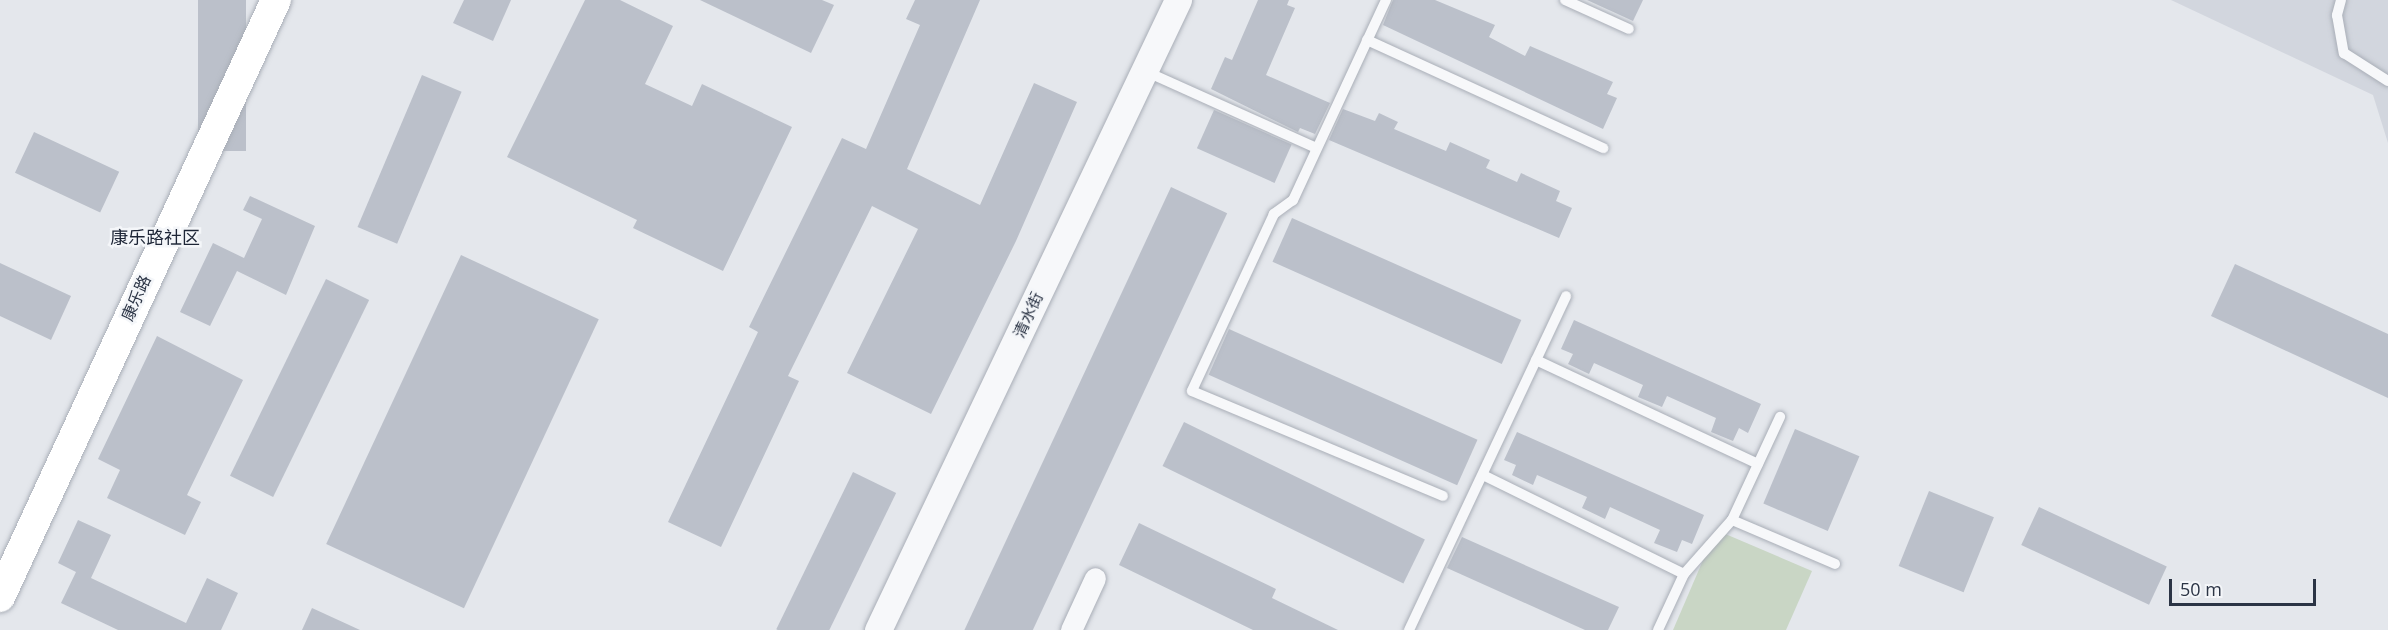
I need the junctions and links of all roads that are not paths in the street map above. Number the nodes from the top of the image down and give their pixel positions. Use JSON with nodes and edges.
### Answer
{"nodes":[{"id":1,"x":276,"y":0,"type":"edge"},
{"id":2,"x":1178,"y":0,"type":"edge"},
{"id":3,"x":1386,"y":0,"type":"edge"},
{"id":4,"x":1565,"y":0,"type":"edge"},
{"id":5,"x":2341,"y":0,"type":"edge"},
{"id":6,"x":1629,"y":29,"type":"dead end"},
{"id":7,"x":1367,"y":40,"type":"junction"},
{"id":8,"x":1144,"y":71,"type":"junction"},
{"id":9,"x":2388,"y":81,"type":"edge"},
{"id":10,"x":1316,"y":148,"type":"junction"},
{"id":11,"x":1603,"y":148,"type":"dead end"},
{"id":12,"x":1566,"y":296,"type":"dead end"},
{"id":13,"x":1536,"y":360,"type":"junction"},
{"id":14,"x":1780,"y":417,"type":"dead end"},
{"id":15,"x":1758,"y":464,"type":"junction"},
{"id":16,"x":1483,"y":475,"type":"junction"},
{"id":17,"x":1443,"y":496,"type":"dead end"},
{"id":18,"x":1732,"y":520,"type":"junction"},
{"id":19,"x":1835,"y":564,"type":"dead end"},
{"id":20,"x":1684,"y":574,"type":"junction"},
{"id":21,"x":1095,"y":578,"type":"dead end"},
{"id":22,"x":0,"y":597,"type":"edge"},
{"id":23,"x":878,"y":630,"type":"edge"},
{"id":24,"x":1071,"y":630,"type":"edge"},
{"id":25,"x":1409,"y":630,"type":"edge"},
{"id":26,"x":1658,"y":630,"type":"edge"}],
"edges":[{"from":1,"to":22,"type":"main road","name":"康乐路"},
{"from":2,"to":8,"type":"street","name":"清水街"},
{"from":3,"to":7,"type":"lane"},
{"from":4,"to":6,"type":"lane"},
{"from":5,"to":9,"type":"lane"},
{"from":7,"to":10,"type":"lane"},
{"from":7,"to":11,"type":"lane"},
{"from":8,"to":10,"type":"lane"},
{"from":8,"to":23,"type":"street","name":"清水街"},
{"from":10,"to":17,"type":"lane"},
{"from":12,"to":13,"type":"lane"},
{"from":13,"to":15,"type":"lane"},
{"from":13,"to":16,"type":"lane"},
{"from":14,"to":15,"type":"lane"},
{"from":15,"to":18,"type":"lane"},
{"from":16,"to":20,"type":"lane"},
{"from":16,"to":25,"type":"lane"},
{"from":18,"to":19,"type":"lane"},
{"from":18,"to":20,"type":"lane"},
{"from":20,"to":26,"type":"lane"},
{"from":21,"to":24,"type":"street"}]}
